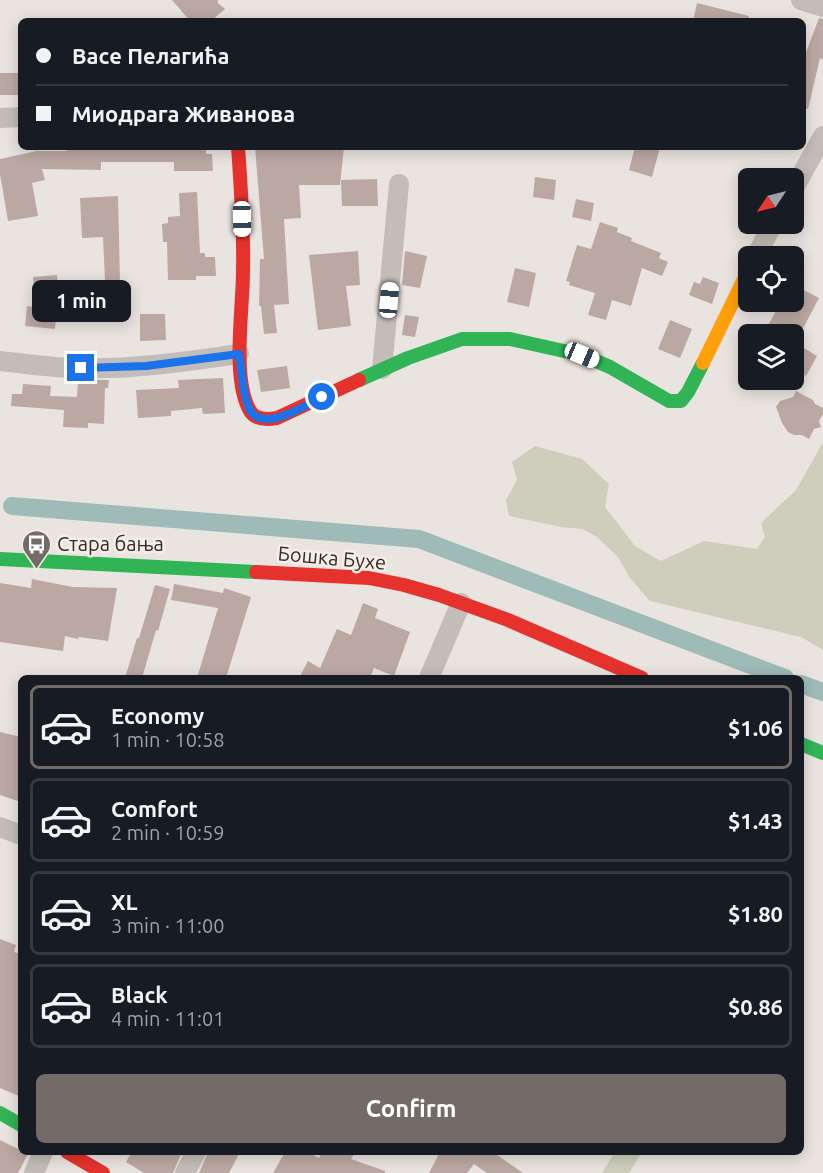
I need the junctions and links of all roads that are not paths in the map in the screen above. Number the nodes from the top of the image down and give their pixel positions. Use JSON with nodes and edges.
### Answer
{"nodes":[{"id":1,"x":801,"y":0,"type":"edge"},
{"id":2,"x":823,"y":7,"type":"edge"},
{"id":3,"x":18,"y":117,"type":"edge"},
{"id":4,"x":0,"y":118,"type":"edge"},
{"id":5,"x":815,"y":139,"type":"edge"},
{"id":6,"x":238,"y":150,"type":"edge"},
{"id":7,"x":803,"y":168,"type":"edge"},
{"id":8,"x":399,"y":184,"type":"dead end"},
{"id":9,"x":738,"y":291,"type":"edge"},
{"id":10,"x":239,"y":354,"type":"junction"},
{"id":11,"x":0,"y":361,"type":"edge"},
{"id":12,"x":382,"y":369,"type":"junction"},
{"id":13,"x":0,"y":559,"type":"edge"},
{"id":14,"x":461,"y":603,"type":"junction"},
{"id":15,"x":430,"y":675,"type":"edge"},
{"id":16,"x":635,"y":675,"type":"edge"},
{"id":17,"x":804,"y":745,"type":"edge"},
{"id":18,"x":823,"y":753,"type":"edge"},
{"id":19,"x":0,"y":827,"type":"edge"},
{"id":20,"x":18,"y":834,"type":"edge"},
{"id":21,"x":0,"y":1113,"type":"edge"},
{"id":22,"x":18,"y":1123,"type":"edge"},
{"id":23,"x":42,"y":1155,"type":"edge"},
{"id":24,"x":72,"y":1155,"type":"edge"},
{"id":25,"x":194,"y":1155,"type":"edge"},
{"id":26,"x":34,"y":1173,"type":"edge"},
{"id":27,"x":102,"y":1173,"type":"edge"},
{"id":28,"x":185,"y":1173,"type":"edge"}],
"edges":[{"from":1,"to":2,"type":"street"},
{"from":3,"to":4,"type":"street"},
{"from":5,"to":7,"type":"street"},
{"from":6,"to":10,"type":"street"},
{"from":8,"to":12,"type":"street"},
{"from":9,"to":12,"type":"street"},
{"from":10,"to":11,"type":"street"},
{"from":10,"to":12,"type":"street"},
{"from":13,"to":14,"type":"street","name":"Бошка Бухе"},
{"from":14,"to":15,"type":"street"},
{"from":14,"to":16,"type":"street","name":"Бошка Бухе"},
{"from":17,"to":18,"type":"street"},
{"from":19,"to":20,"type":"street"},
{"from":21,"to":22,"type":"street"},
{"from":23,"to":26,"type":"street"},
{"from":24,"to":27,"type":"street"},
{"from":25,"to":28,"type":"street"}]}
